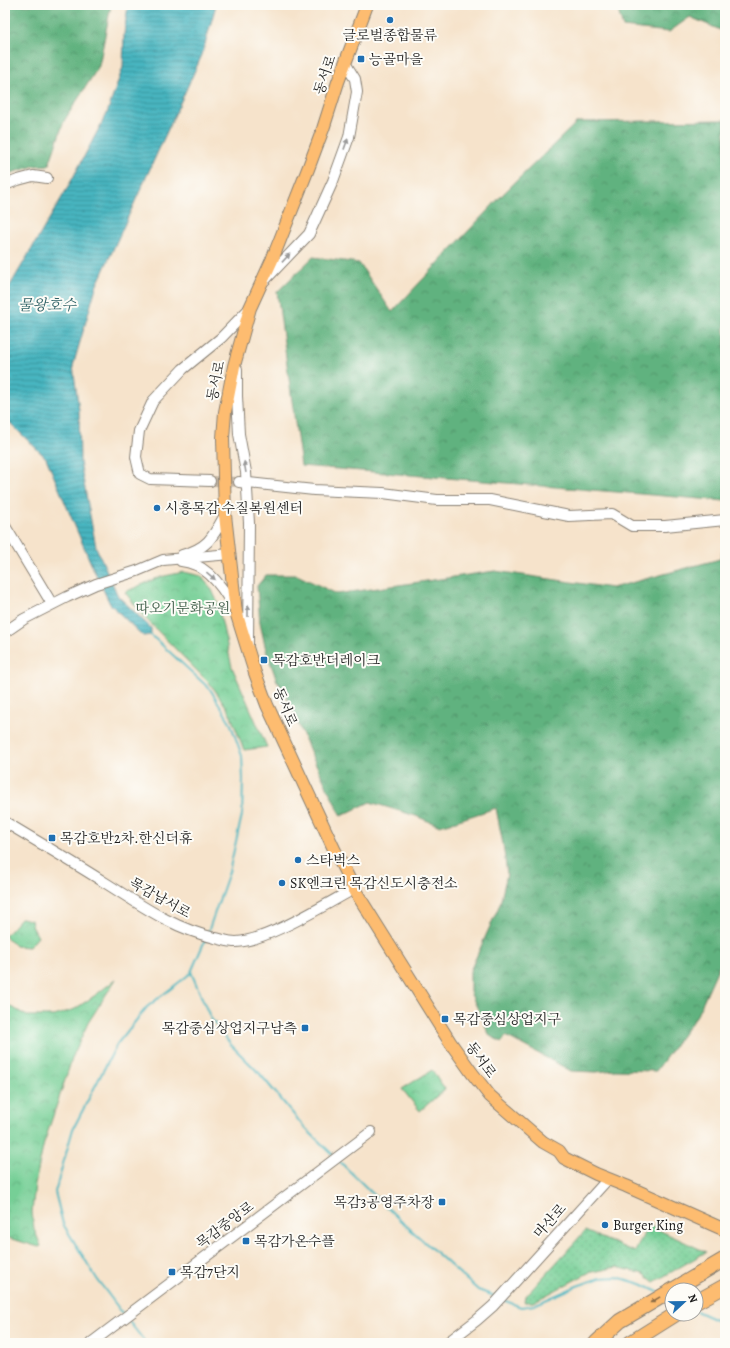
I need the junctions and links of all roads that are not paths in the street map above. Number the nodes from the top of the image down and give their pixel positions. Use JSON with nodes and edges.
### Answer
{"nodes":[{"id":1,"x":367,"y":5,"type":"edge"},
{"id":2,"x":345,"y":63,"type":"junction"},
{"id":3,"x":47,"y":178,"type":"dead end"},
{"id":4,"x":5,"y":185,"type":"edge"},
{"id":5,"x":260,"y":286,"type":"junction"},
{"id":6,"x":250,"y":308,"type":"junction"},
{"id":7,"x":238,"y":352,"type":"junction"},
{"id":8,"x":210,"y":481,"type":"tunnel mouth"},
{"id":9,"x":243,"y":483,"type":"junction"},
{"id":10,"x":225,"y":515,"type":"junction"},
{"id":11,"x":725,"y":520,"type":"edge"},
{"id":12,"x":5,"y":526,"type":"edge"},
{"id":13,"x":230,"y":554,"type":"junction"},
{"id":14,"x":163,"y":560,"type":"junction"},
{"id":15,"x":52,"y":604,"type":"junction"},
{"id":16,"x":236,"y":612,"type":"junction"},
{"id":17,"x":5,"y":632,"type":"edge"},
{"id":18,"x":248,"y":650,"type":"junction"},
{"id":19,"x":5,"y":822,"type":"edge"},
{"id":20,"x":354,"y":888,"type":"junction"},
{"id":21,"x":368,"y":1135,"type":"dead end"},
{"id":22,"x":608,"y":1179,"type":"junction"},
{"id":23,"x":725,"y":1230,"type":"edge"},
{"id":24,"x":725,"y":1259,"type":"edge"},
{"id":25,"x":725,"y":1286,"type":"edge"},
{"id":26,"x":704,"y":1298,"type":"edge"},
{"id":27,"x":664,"y":1321,"type":"edge"},
{"id":28,"x":632,"y":1341,"type":"edge"},
{"id":29,"x":91,"y":1343,"type":"edge"},
{"id":30,"x":447,"y":1343,"type":"edge"},
{"id":31,"x":596,"y":1343,"type":"edge"}],
"edges":[{"from":1,"to":2,"type":"main road","name":"동서로"},
{"from":2,"to":5,"type":"main road","name":"동서로"},
{"from":5,"to":2,"type":"street","one_way":true},
{"from":3,"to":4,"type":"street"},
{"from":5,"to":6,"type":"main road","name":"동서로"},
{"from":6,"to":7,"type":"main road","name":"동서로"},
{"from":6,"to":8,"type":"street"},
{"from":9,"to":7,"type":"street","one_way":true},
{"from":7,"to":10,"type":"main road","name":"동서로"},
{"from":9,"to":11,"type":"street"},
{"from":18,"to":9,"type":"street","one_way":true},
{"from":10,"to":13,"type":"main road","name":"동서로"},
{"from":10,"to":14,"type":"street"},
{"from":12,"to":15,"type":"street"},
{"from":13,"to":14,"type":"street"},
{"from":13,"to":16,"type":"main road","name":"동서로"},
{"from":14,"to":15,"type":"street"},
{"from":14,"to":16,"type":"street","one_way":true},
{"from":15,"to":17,"type":"street"},
{"from":16,"to":18,"type":"main road","name":"동서로"},
{"from":18,"to":20,"type":"main road","name":"동서로"},
{"from":19,"to":20,"type":"street","name":"목감남서로"},
{"from":20,"to":22,"type":"main road","name":"동서로"},
{"from":21,"to":29,"type":"street","name":"목감중앙로"},
{"from":22,"to":23,"type":"main road","name":"동서로"},
{"from":22,"to":30,"type":"street","name":"마산로"},
{"from":24,"to":31,"type":"highway","one_way":true},
{"from":25,"to":26,"type":"highway"},
{"from":27,"to":28,"type":"highway"}]}
